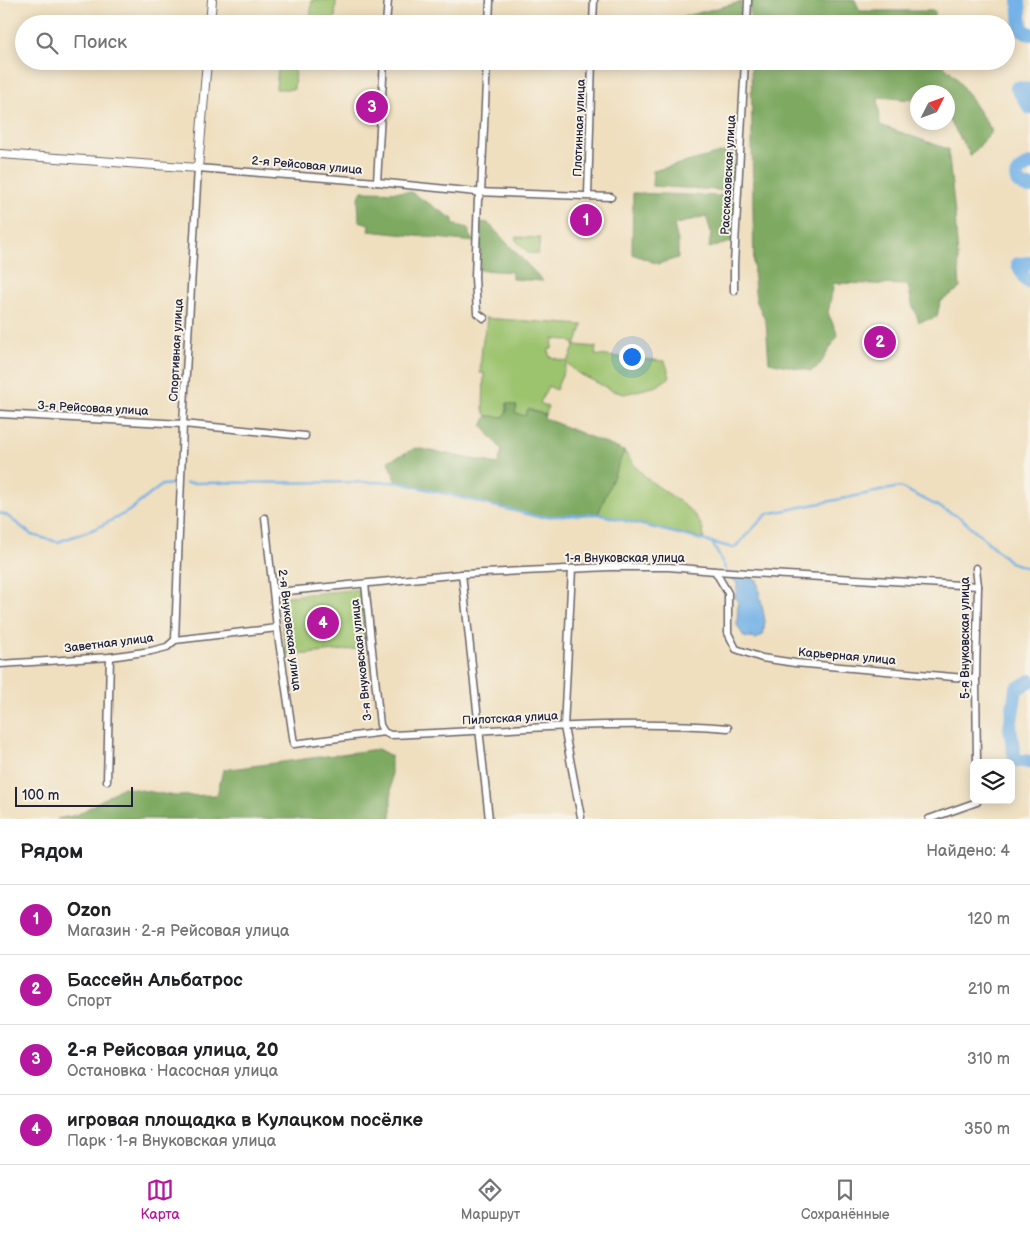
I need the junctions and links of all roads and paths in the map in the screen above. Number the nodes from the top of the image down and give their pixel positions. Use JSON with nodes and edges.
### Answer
{"nodes":[{"id":1,"x":212,"y":0,"type":"edge"},
{"id":2,"x":388,"y":0,"type":"edge"},
{"id":3,"x":490,"y":0,"type":"edge"},
{"id":4,"x":594,"y":0,"type":"edge"},
{"id":5,"x":748,"y":0,"type":"edge"},
{"id":6,"x":211,"y":15,"type":"edge"},
{"id":7,"x":387,"y":15,"type":"edge"},
{"id":8,"x":489,"y":15,"type":"edge"},
{"id":9,"x":593,"y":15,"type":"edge"},
{"id":10,"x":747,"y":15,"type":"edge"},
{"id":11,"x":206,"y":70,"type":"edge"},
{"id":12,"x":383,"y":70,"type":"edge"},
{"id":13,"x":487,"y":70,"type":"edge"},
{"id":14,"x":592,"y":70,"type":"edge"},
{"id":15,"x":745,"y":70,"type":"edge"},
{"id":16,"x":0,"y":154,"type":"edge"},
{"id":17,"x":198,"y":168,"type":"junction"},
{"id":18,"x":377,"y":182,"type":"junction"},
{"id":19,"x":480,"y":193,"type":"junction"},
{"id":20,"x":588,"y":195,"type":"junction"},
{"id":21,"x":611,"y":197,"type":"dead end"},
{"id":22,"x":734,"y":290,"type":"dead end"},
{"id":23,"x":484,"y":318,"type":"dead end"},
{"id":24,"x":0,"y":414,"type":"edge"},
{"id":25,"x":183,"y":424,"type":"junction"},
{"id":26,"x":305,"y":436,"type":"dead end"},
{"id":27,"x":265,"y":518,"type":"dead end"},
{"id":28,"x":976,"y":568,"type":"dead end"},
{"id":29,"x":572,"y":569,"type":"junction"},
{"id":30,"x":715,"y":571,"type":"junction"},
{"id":31,"x":462,"y":574,"type":"junction"},
{"id":32,"x":365,"y":584,"type":"junction"},
{"id":33,"x":978,"y":586,"type":"junction"},
{"id":34,"x":274,"y":596,"type":"junction"},
{"id":35,"x":277,"y":628,"type":"junction"},
{"id":36,"x":175,"y":640,"type":"junction"},
{"id":37,"x":110,"y":657,"type":"junction"},
{"id":38,"x":0,"y":664,"type":"edge"},
{"id":39,"x":976,"y":679,"type":"junction"},
{"id":40,"x":564,"y":727,"type":"junction"},
{"id":41,"x":728,"y":728,"type":"dead end"},
{"id":42,"x":384,"y":732,"type":"junction"},
{"id":43,"x":480,"y":732,"type":"junction"},
{"id":44,"x":294,"y":744,"type":"joint"},
{"id":45,"x":977,"y":759,"type":"edge"},
{"id":46,"x":108,"y":781,"type":"dead end"},
{"id":47,"x":971,"y":804,"type":"edge"},
{"id":48,"x":581,"y":817,"type":"dead end"},
{"id":49,"x":489,"y":819,"type":"edge"},
{"id":50,"x":929,"y":819,"type":"edge"}],
"edges":[{"from":1,"to":6,"type":"street"},
{"from":2,"to":7,"type":"street"},
{"from":3,"to":8,"type":"street"},
{"from":4,"to":9,"type":"street"},
{"from":5,"to":10,"type":"street"},
{"from":11,"to":17,"type":"street","name":"Спортивная улица"},
{"from":12,"to":18,"type":"street"},
{"from":13,"to":19,"type":"street"},
{"from":14,"to":20,"type":"street","name":"Плотинная улица"},
{"from":15,"to":22,"type":"street","name":"Рассказовская улица"},
{"from":16,"to":17,"type":"street","name":"2-я Рейсовая улица"},
{"from":17,"to":18,"type":"street","name":"2-я Рейсовая улица"},
{"from":17,"to":25,"type":"street","name":"Спортивная улица"},
{"from":18,"to":19,"type":"street","name":"2-я Рейсовая улица"},
{"from":19,"to":20,"type":"street","name":"2-я Рейсовая улица"},
{"from":19,"to":23,"type":"street"},
{"from":20,"to":21,"type":"street","name":"2-я Рейсовая улица"},
{"from":24,"to":25,"type":"street","name":"3-я Рейсовая улица"},
{"from":25,"to":26,"type":"street","name":"3-я Рейсовая улица"},
{"from":25,"to":36,"type":"street","name":"Спортивная улица"},
{"from":27,"to":34,"type":"street","name":"2-я Внуковская улица"},
{"from":28,"to":33,"type":"street","name":"5-я Внуковская улица"},
{"from":29,"to":30,"type":"street","name":"1-я Внуковская улица"},
{"from":29,"to":31,"type":"street","name":"1-я Внуковская улица"},
{"from":29,"to":40,"type":"street"},
{"from":30,"to":33,"type":"street","name":"1-я Внуковская улица"},
{"from":30,"to":39,"type":"street","name":"Карьерная улица"},
{"from":31,"to":32,"type":"street","name":"1-я Внуковская улица"},
{"from":31,"to":43,"type":"street"},
{"from":32,"to":34,"type":"street","name":"1-я Внуковская улица"},
{"from":32,"to":42,"type":"street","name":"3-я Внуковская улица"},
{"from":33,"to":39,"type":"street","name":"5-я Внуковская улица"},
{"from":34,"to":35,"type":"street","name":"2-я Внуковская улица"},
{"from":35,"to":36,"type":"street","name":"Заветная улица"},
{"from":35,"to":44,"type":"street","name":"2-я Внуковская улица"},
{"from":36,"to":37,"type":"street","name":"Заветная улица"},
{"from":37,"to":38,"type":"street","name":"Заветная улица"},
{"from":37,"to":46,"type":"street"},
{"from":39,"to":45,"type":"street","name":"5-я Внуковская улица"},
{"from":40,"to":41,"type":"street","name":"Пилотская улица"},
{"from":40,"to":43,"type":"street","name":"Пилотская улица"},
{"from":40,"to":48,"type":"street"},
{"from":42,"to":43,"type":"street","name":"Пилотская улица"},
{"from":42,"to":44,"type":"street","name":"Пилотская улица"},
{"from":43,"to":49,"type":"street"},
{"from":47,"to":50,"type":"street"}]}
